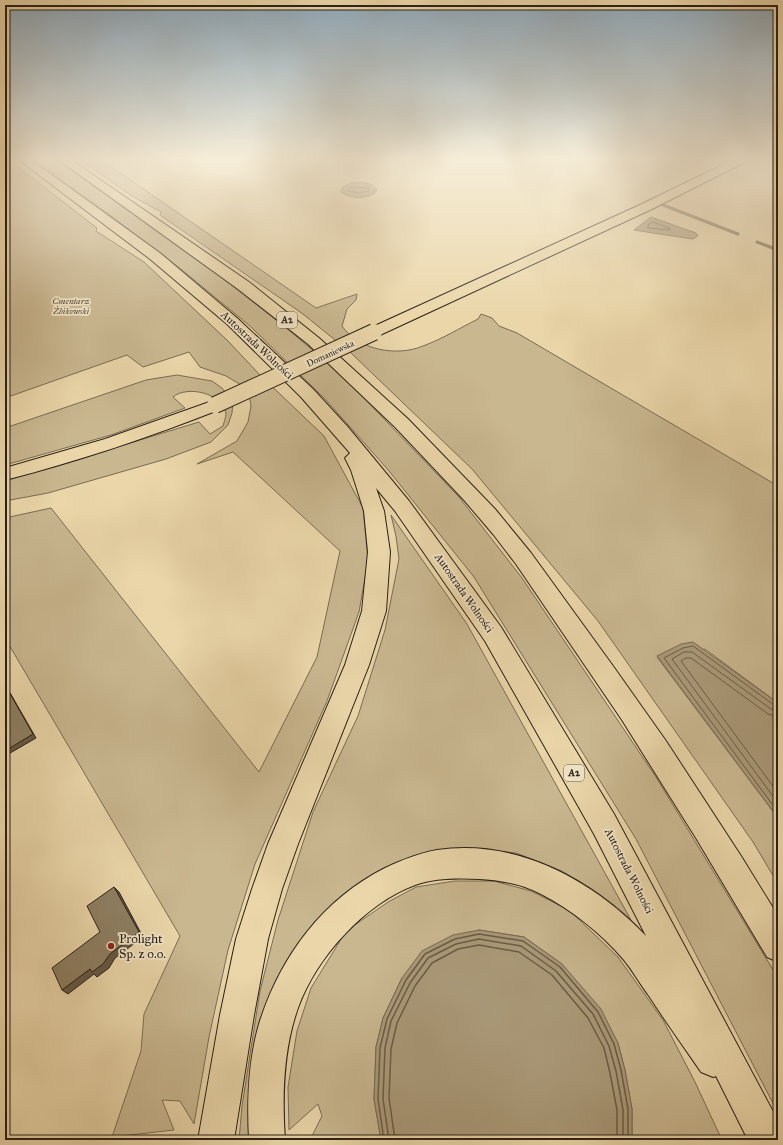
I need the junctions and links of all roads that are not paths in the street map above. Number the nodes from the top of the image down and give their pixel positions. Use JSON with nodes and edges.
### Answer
{"nodes":[{"id":1,"x":93,"y":210,"type":"edge"},
{"id":2,"x":136,"y":210,"type":"edge"},
{"id":3,"x":639,"y":210,"type":"edge"},
{"id":4,"x":341,"y":430,"type":"junction"},
{"id":5,"x":5,"y":474,"type":"edge"},
{"id":6,"x":778,"y":946,"type":"edge"},
{"id":7,"x":216,"y":1140,"type":"edge"},
{"id":8,"x":267,"y":1140,"type":"edge"},
{"id":9,"x":768,"y":1140,"type":"edge"}],
"edges":[{"from":1,"to":4,"type":"main road","name":"Autostrada Wolności","number":"A2"},
{"from":2,"to":6,"type":"main road","number":"A2"},
{"from":3,"to":5,"type":"main road","name":"Domaniewska","bridge":true},
{"from":4,"to":7,"type":"main road"},
{"from":4,"to":9,"type":"main road","name":"Autostrada Wolności","number":"A2"},
{"from":8,"to":9,"type":"main road"}]}
